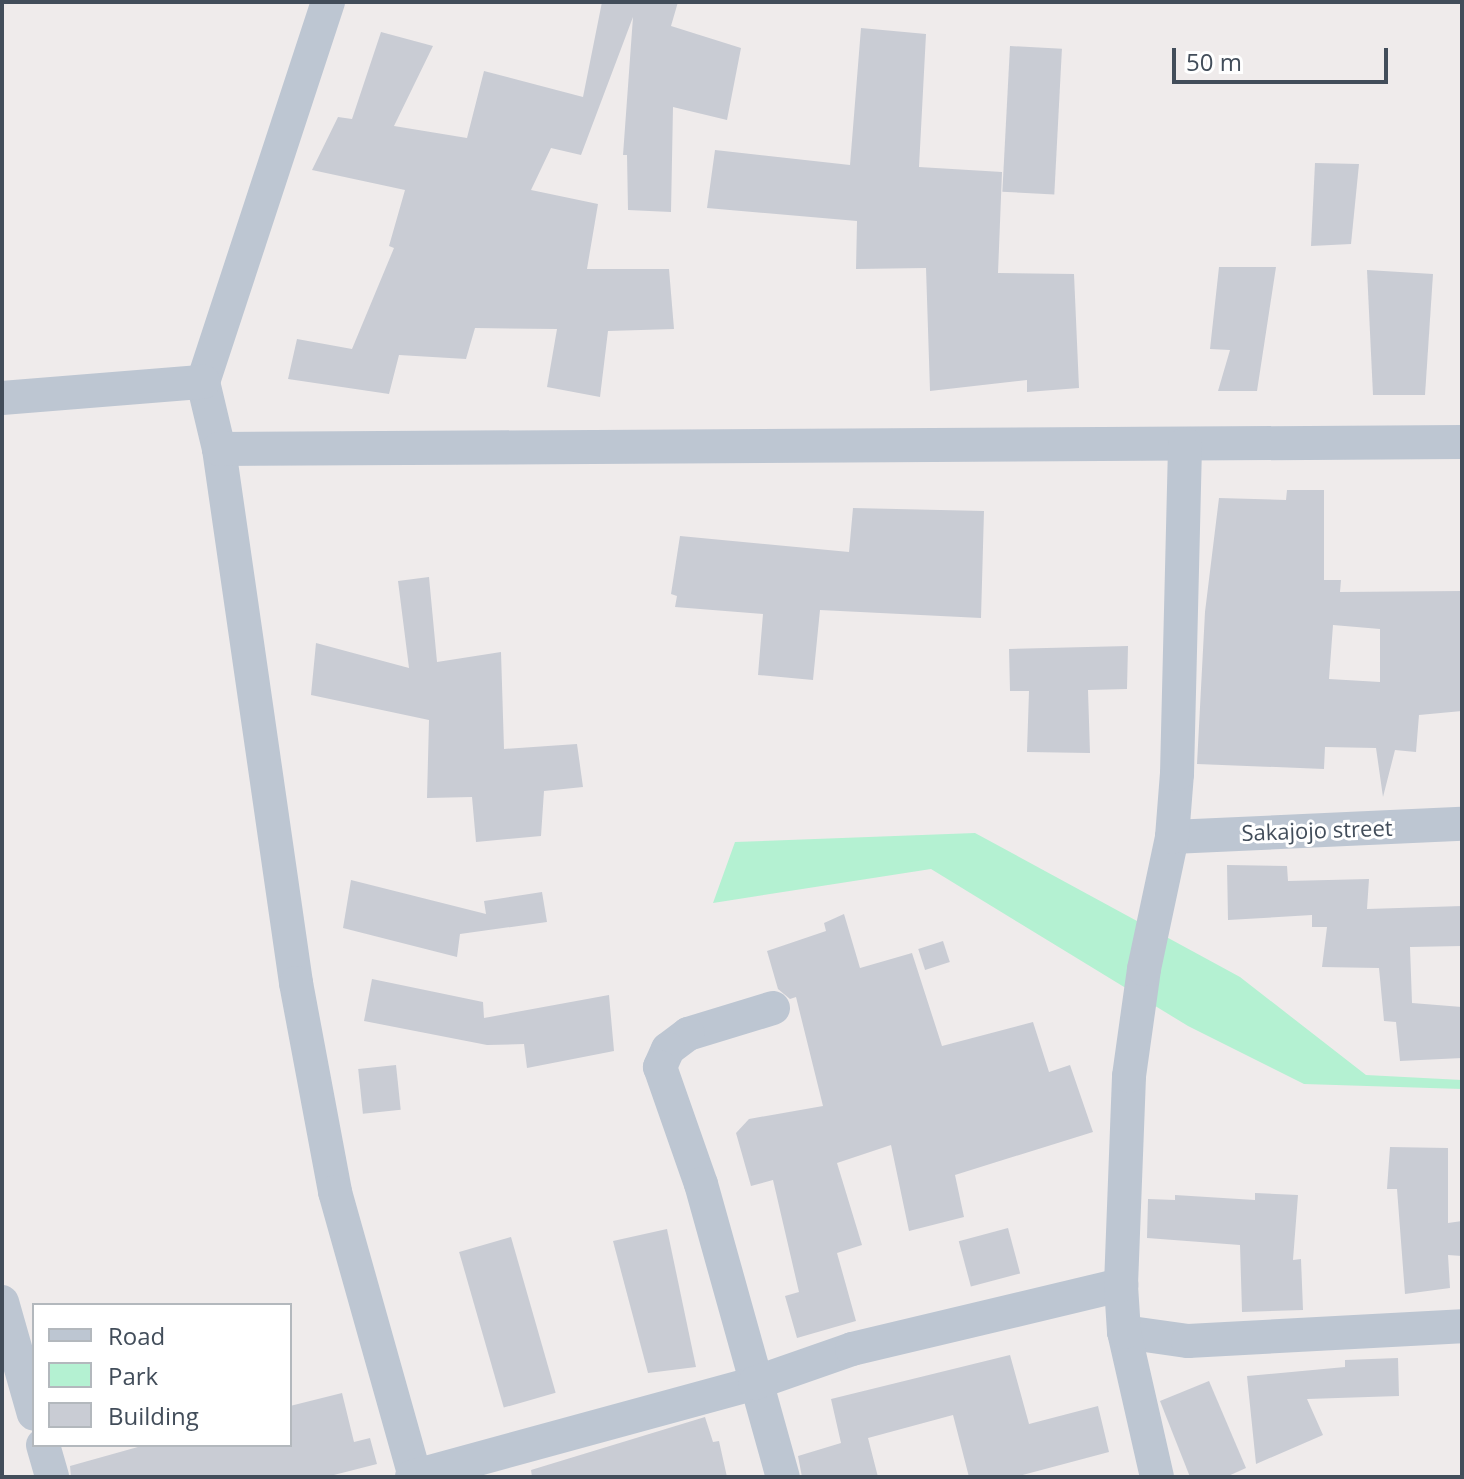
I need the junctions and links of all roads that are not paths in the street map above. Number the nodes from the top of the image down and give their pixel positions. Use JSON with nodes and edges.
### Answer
{"nodes":[{"id":1,"x":328,"y":2,"type":"edge"},
{"id":2,"x":203,"y":382,"type":"junction"},
{"id":3,"x":2,"y":398,"type":"edge"},
{"id":4,"x":1462,"y":442,"type":"edge"},
{"id":5,"x":1185,"y":444,"type":"junction"},
{"id":6,"x":219,"y":449,"type":"junction"},
{"id":7,"x":1462,"y":824,"type":"edge"},
{"id":8,"x":1172,"y":837,"type":"junction"},
{"id":9,"x":773,"y":1008,"type":"dead end"},
{"id":10,"x":1121,"y":1285,"type":"junction"},
{"id":11,"x":2,"y":1302,"type":"edge"},
{"id":12,"x":1462,"y":1326,"type":"edge"},
{"id":13,"x":1124,"y":1332,"type":"junction"},
{"id":14,"x":755,"y":1383,"type":"junction"},
{"id":15,"x":32,"y":1407,"type":"edge"},
{"id":16,"x":44,"y":1447,"type":"edge"},
{"id":17,"x":52,"y":1477,"type":"edge"},
{"id":18,"x":414,"y":1477,"type":"edge"},
{"id":19,"x":783,"y":1477,"type":"edge"},
{"id":20,"x":1157,"y":1477,"type":"edge"}],
"edges":[{"from":1,"to":2,"type":"street"},
{"from":2,"to":3,"type":"street"},
{"from":2,"to":6,"type":"street"},
{"from":4,"to":5,"type":"street"},
{"from":5,"to":6,"type":"street"},
{"from":5,"to":8,"type":"street"},
{"from":6,"to":18,"type":"street"},
{"from":7,"to":8,"type":"street","name":"Sakajojo street"},
{"from":8,"to":10,"type":"street"},
{"from":9,"to":14,"type":"street"},
{"from":10,"to":13,"type":"street"},
{"from":10,"to":14,"type":"street"},
{"from":11,"to":15,"type":"street"},
{"from":12,"to":13,"type":"street"},
{"from":13,"to":20,"type":"street"},
{"from":14,"to":18,"type":"street"},
{"from":14,"to":19,"type":"street"},
{"from":16,"to":17,"type":"street"}]}
